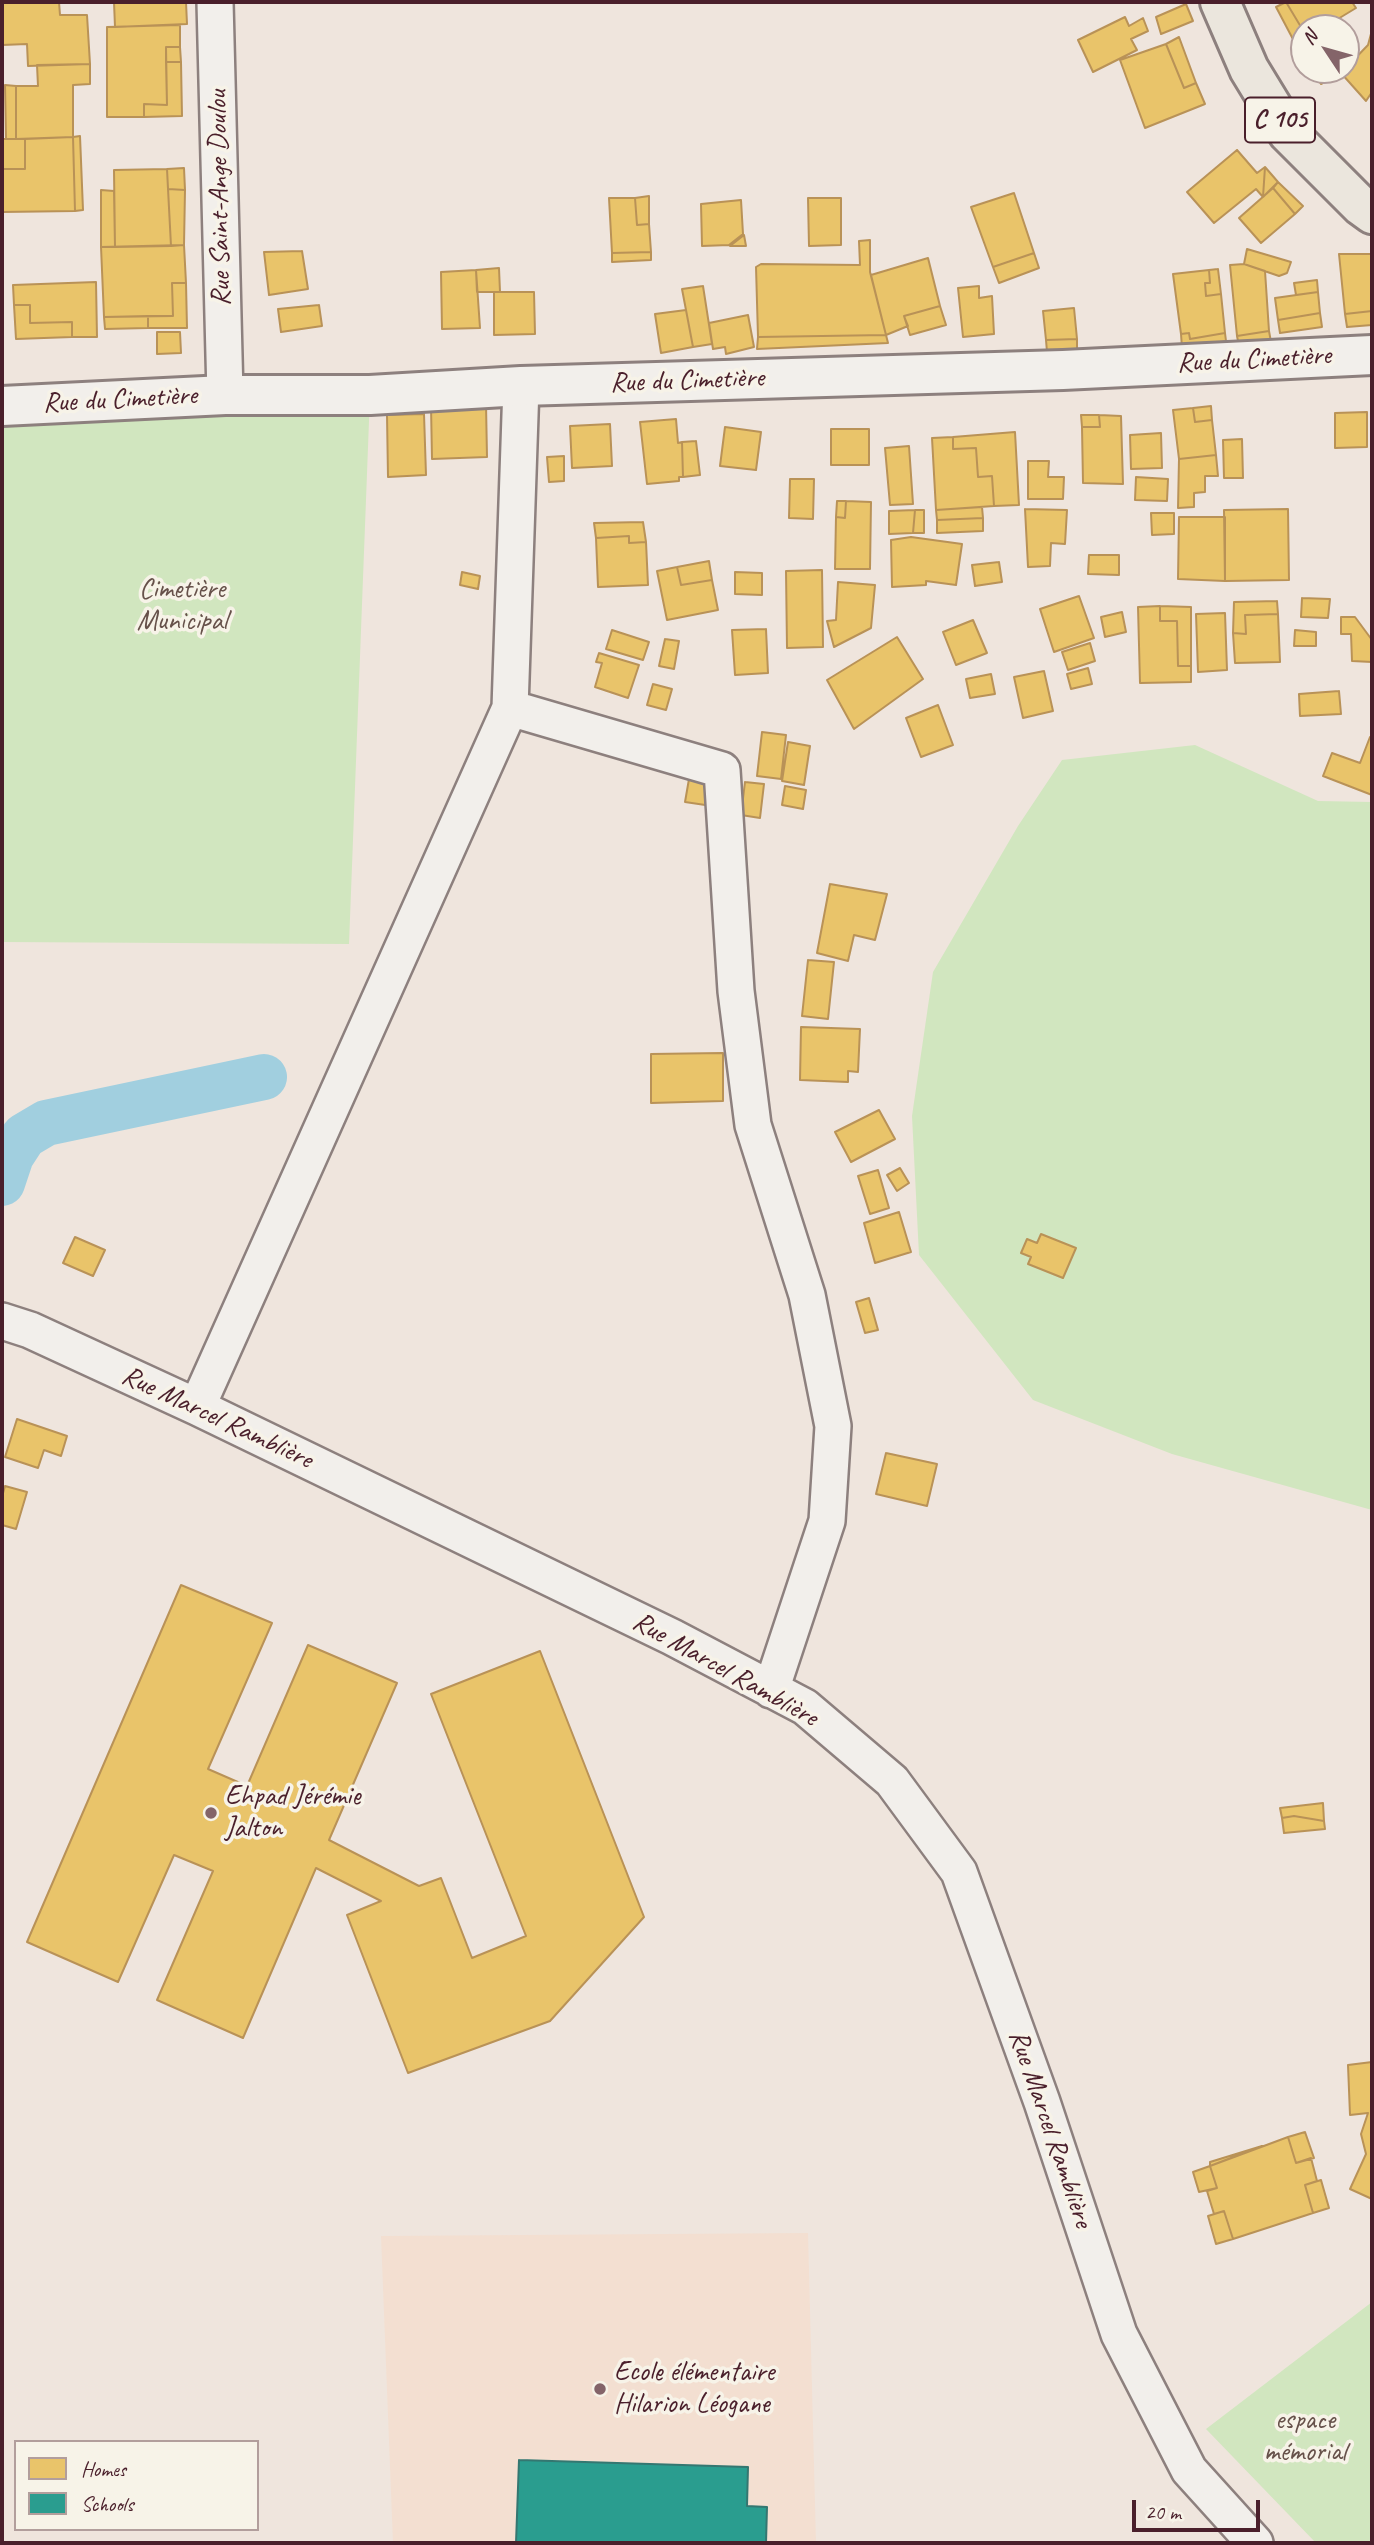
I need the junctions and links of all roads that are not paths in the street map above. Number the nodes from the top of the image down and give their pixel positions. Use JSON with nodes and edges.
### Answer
{"nodes":[{"id":1,"x":215,"y":2,"type":"edge"},
{"id":2,"x":1220,"y":2,"type":"edge"},
{"id":3,"x":1372,"y":214,"type":"edge"},
{"id":4,"x":1372,"y":355,"type":"edge"},
{"id":5,"x":521,"y":386,"type":"junction"},
{"id":6,"x":225,"y":395,"type":"junction"},
{"id":7,"x":2,"y":405,"type":"edge"},
{"id":8,"x":510,"y":708,"type":"junction"},
{"id":9,"x":2,"y":1321,"type":"edge"},
{"id":10,"x":197,"y":1407,"type":"junction"},
{"id":11,"x":771,"y":1690,"type":"junction"},
{"id":12,"x":1255,"y":2543,"type":"edge"}],
"edges":[{"from":1,"to":6,"type":"street","name":"Rue Saint-Ange Doulou"},
{"from":2,"to":3,"type":"main road","number":"C 105"},
{"from":4,"to":5,"type":"street","name":"Rue du Cimetière"},
{"from":5,"to":6,"type":"street","name":"Rue du Cimetière"},
{"from":5,"to":8,"type":"street"},
{"from":6,"to":7,"type":"street","name":"Rue du Cimetière"},
{"from":8,"to":10,"type":"street"},
{"from":8,"to":11,"type":"street"},
{"from":9,"to":10,"type":"street","name":"Rue Marcel Ramblière"},
{"from":10,"to":11,"type":"street","name":"Rue Marcel Ramblière"},
{"from":11,"to":12,"type":"street","name":"Rue Marcel Ramblière"}]}
